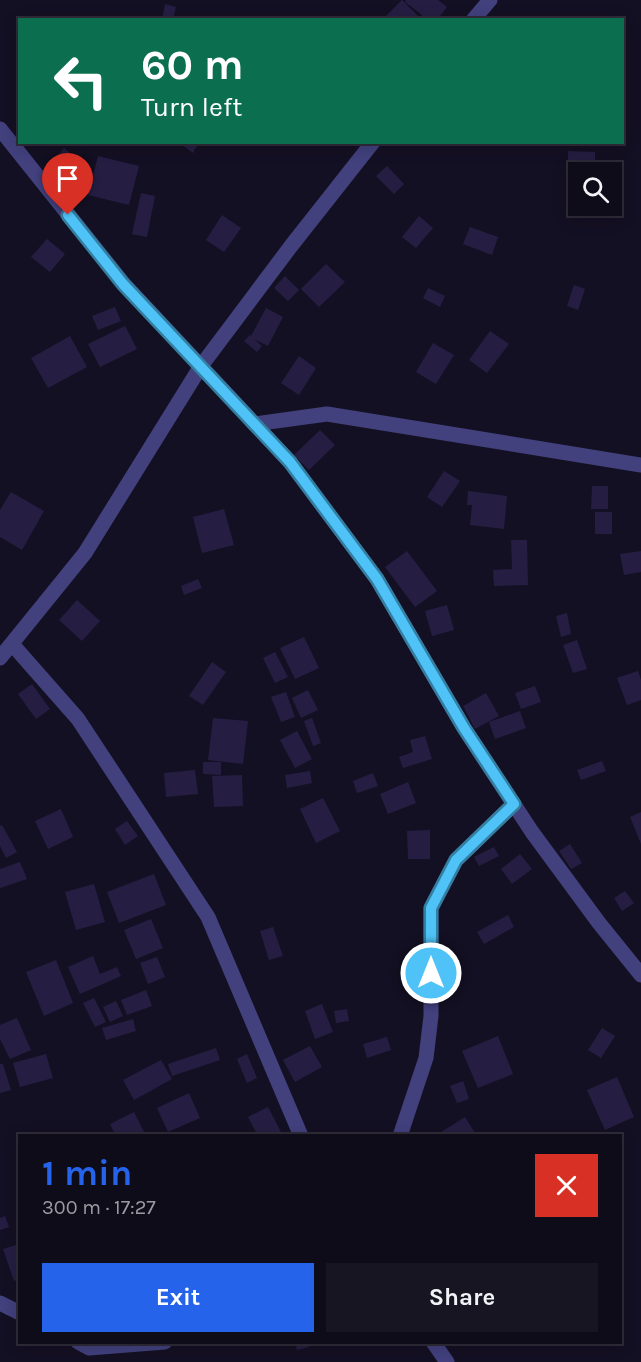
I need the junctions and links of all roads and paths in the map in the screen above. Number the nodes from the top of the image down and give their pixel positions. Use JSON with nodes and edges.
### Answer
{"nodes":[{"id":1,"x":490,"y":0,"type":"edge"},
{"id":2,"x":475,"y":18,"type":"edge"},
{"id":3,"x":0,"y":129,"type":"edge"},
{"id":4,"x":371,"y":144,"type":"edge"},
{"id":5,"x":201,"y":366,"type":"junction"},
{"id":6,"x":254,"y":424,"type":"junction"},
{"id":7,"x":641,"y":465,"type":"edge"},
{"id":8,"x":12,"y":644,"type":"junction"},
{"id":9,"x":0,"y":658,"type":"edge"},
{"id":10,"x":514,"y":804,"type":"junction"},
{"id":11,"x":635,"y":960,"type":"edge"},
{"id":12,"x":641,"y":975,"type":"edge"},
{"id":13,"x":300,"y":1134,"type":"edge"},
{"id":14,"x":401,"y":1134,"type":"edge"},
{"id":15,"x":0,"y":1303,"type":"edge"},
{"id":16,"x":18,"y":1312,"type":"edge"},
{"id":17,"x":82,"y":1344,"type":"edge"},
{"id":18,"x":140,"y":1344,"type":"edge"},
{"id":19,"x":434,"y":1344,"type":"edge"},
{"id":20,"x":447,"y":1362,"type":"edge"}],
"edges":[{"from":1,"to":2,"type":"street"},
{"from":3,"to":5,"type":"street"},
{"from":4,"to":5,"type":"street"},
{"from":5,"to":6,"type":"street"},
{"from":5,"to":8,"type":"street"},
{"from":6,"to":7,"type":"street"},
{"from":6,"to":10,"type":"street"},
{"from":8,"to":9,"type":"street"},
{"from":8,"to":13,"type":"street"},
{"from":10,"to":11,"type":"street"},
{"from":10,"to":14,"type":"street"},
{"from":11,"to":12,"type":"street"},
{"from":15,"to":16,"type":"street"},
{"from":17,"to":18,"type":"street"},
{"from":19,"to":20,"type":"street"}]}
